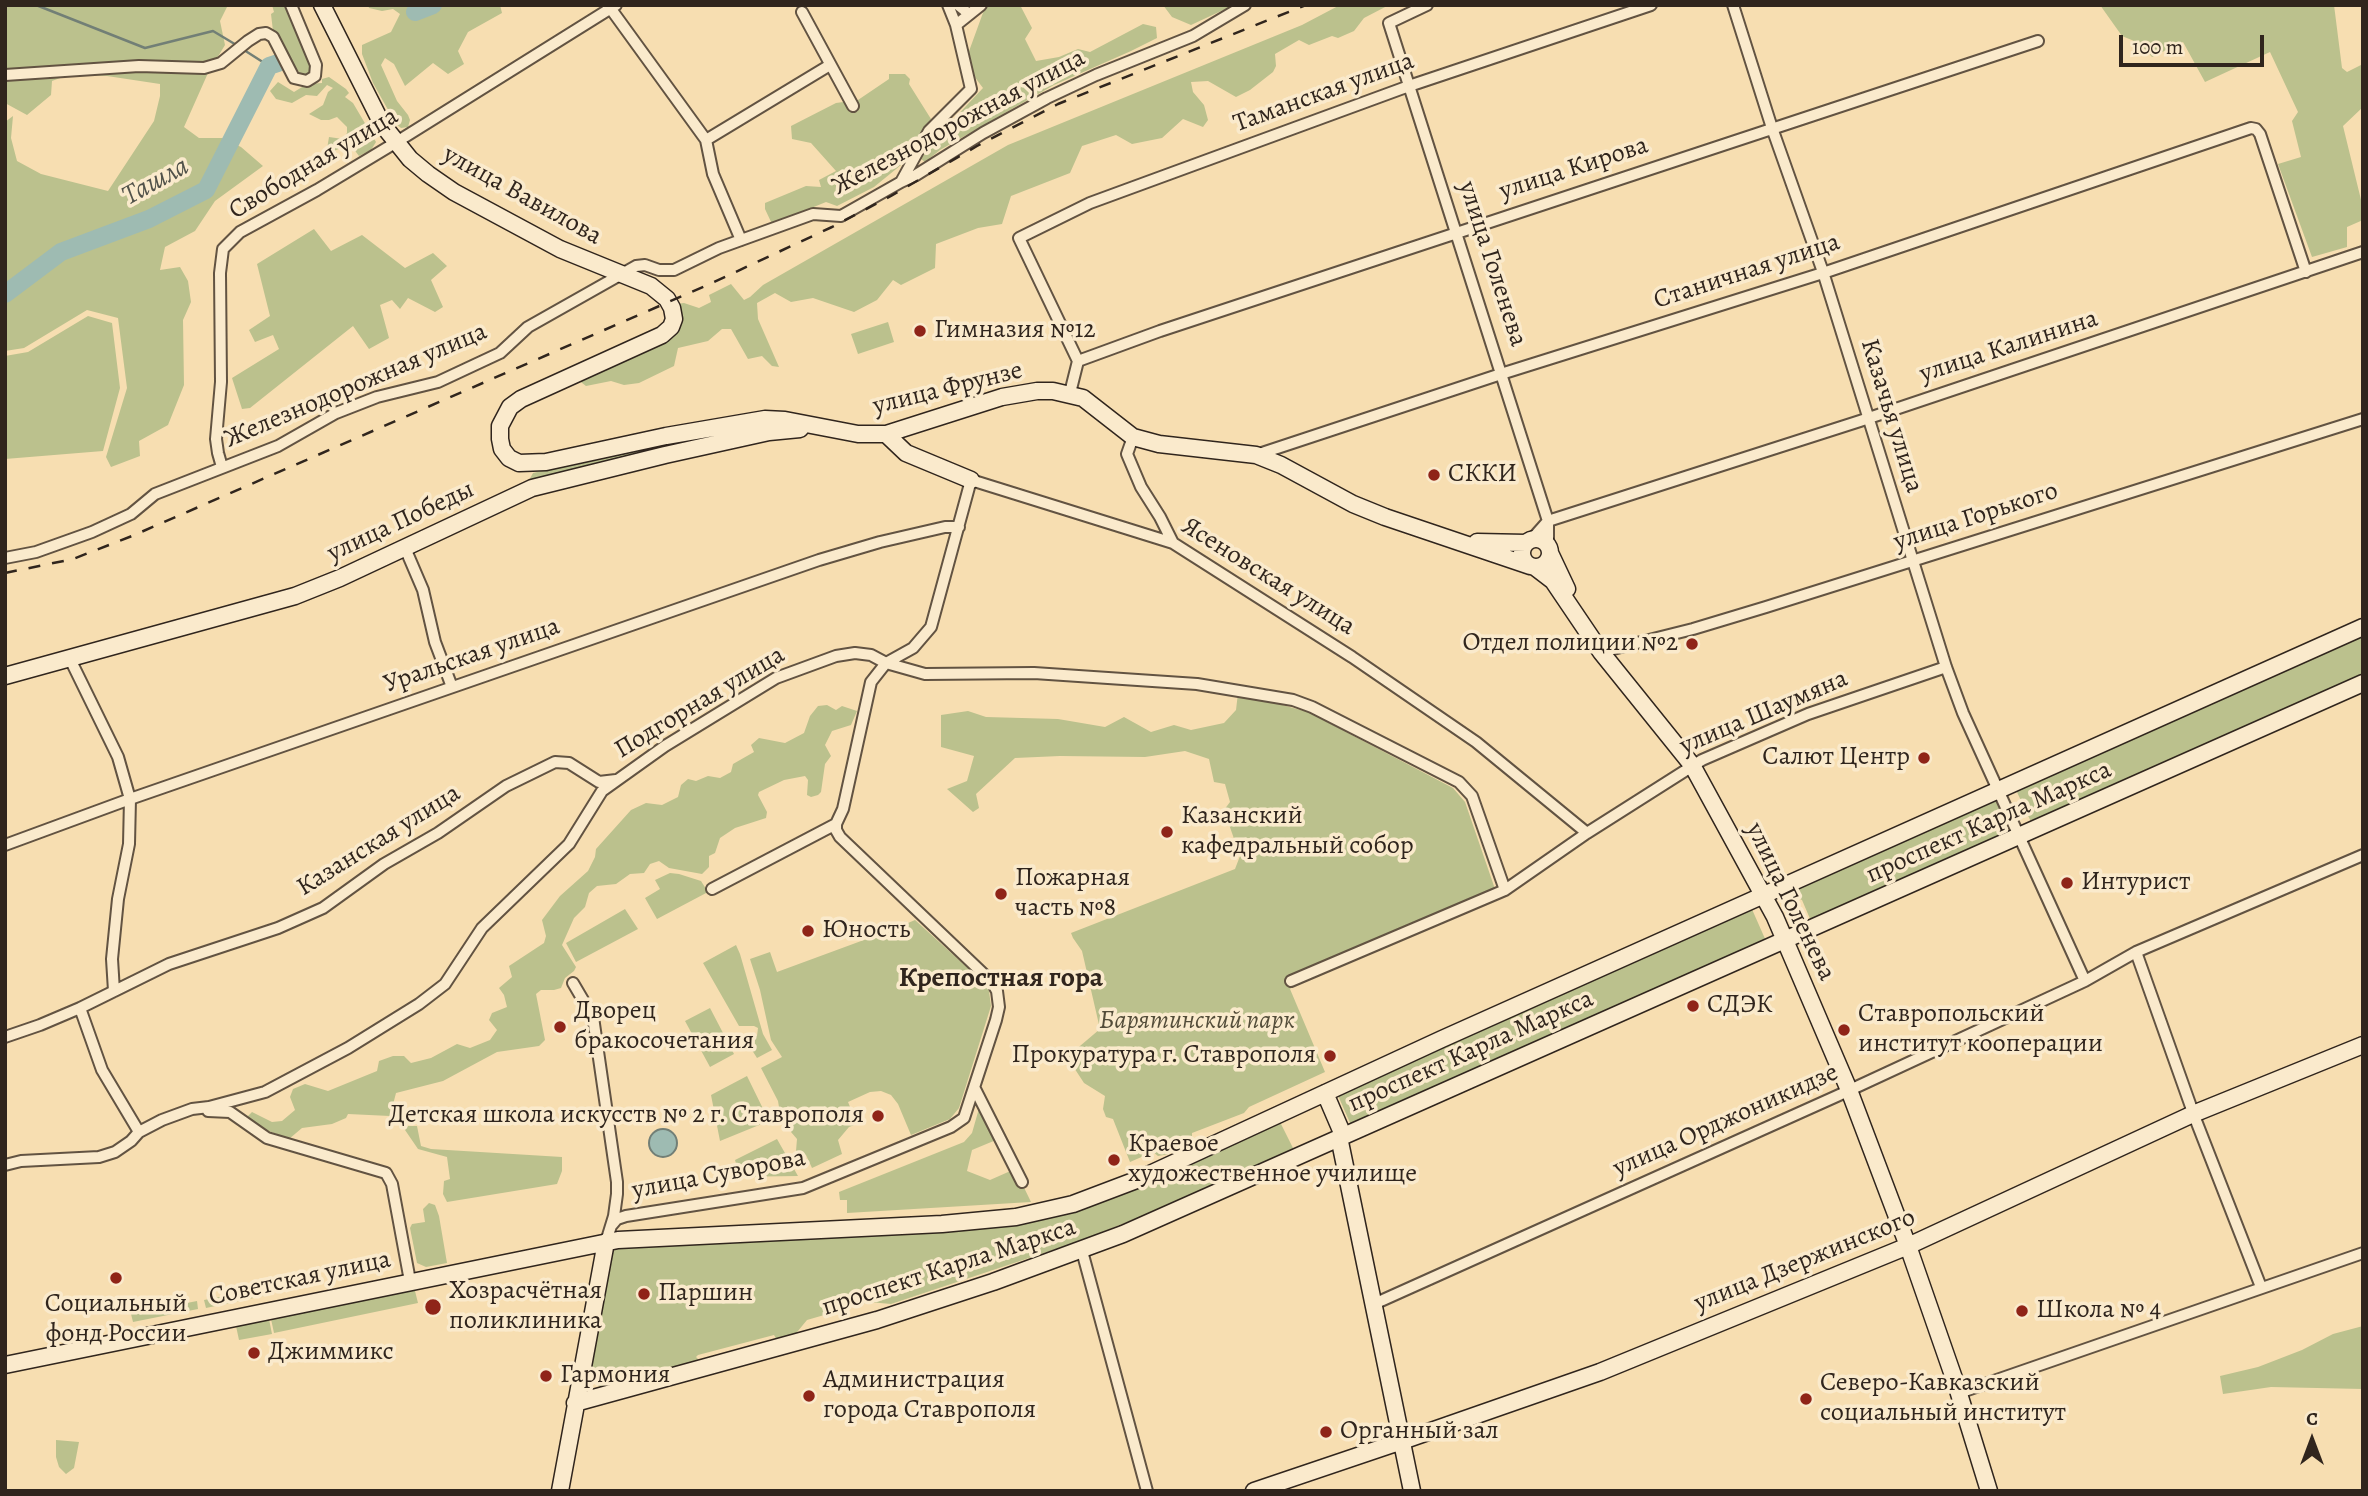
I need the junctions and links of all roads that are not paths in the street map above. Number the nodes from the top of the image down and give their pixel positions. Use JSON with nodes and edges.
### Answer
{"nodes":[{"id":1,"x":291,"y":5,"type":"edge"},
{"id":2,"x":322,"y":5,"type":"edge"},
{"id":3,"x":948,"y":5,"type":"edge"},
{"id":4,"x":958,"y":5,"type":"edge"},
{"id":5,"x":981,"y":5,"type":"edge"},
{"id":6,"x":1245,"y":5,"type":"edge"},
{"id":7,"x":1427,"y":5,"type":"edge"},
{"id":8,"x":1651,"y":5,"type":"edge"},
{"id":9,"x":1733,"y":5,"type":"edge"},
{"id":10,"x":611,"y":6,"type":"edge"},
{"id":11,"x":802,"y":12,"type":"dead end"},
{"id":12,"x":970,"y":14,"type":"junction"},
{"id":13,"x":956,"y":25,"type":"junction"},
{"id":14,"x":2038,"y":41,"type":"dead end"},
{"id":15,"x":830,"y":65,"type":"junction"},
{"id":16,"x":5,"y":75,"type":"edge"},
{"id":17,"x":1409,"y":86,"type":"junction"},
{"id":18,"x":853,"y":106,"type":"dead end"},
{"id":19,"x":1772,"y":128,"type":"junction"},
{"id":20,"x":706,"y":140,"type":"junction"},
{"id":21,"x":396,"y":142,"type":"junction"},
{"id":22,"x":901,"y":182,"type":"junction"},
{"id":23,"x":1457,"y":232,"type":"junction"},
{"id":24,"x":741,"y":240,"type":"junction"},
{"id":25,"x":2363,"y":253,"type":"edge"},
{"id":26,"x":1823,"y":272,"type":"junction"},
{"id":27,"x":2306,"y":272,"type":"junction"},
{"id":28,"x":622,"y":274,"type":"junction"},
{"id":29,"x":1078,"y":361,"type":"junction"},
{"id":30,"x":1501,"y":374,"type":"junction"},
{"id":31,"x":1070,"y":393,"type":"junction"},
{"id":32,"x":1867,"y":418,"type":"junction"},
{"id":33,"x":2363,"y":419,"type":"edge"},
{"id":34,"x":820,"y":427,"type":"junction"},
{"id":35,"x":886,"y":434,"type":"junction"},
{"id":36,"x":1133,"y":437,"type":"junction"},
{"id":37,"x":1256,"y":455,"type":"junction"},
{"id":38,"x":222,"y":467,"type":"junction"},
{"id":39,"x":971,"y":480,"type":"junction"},
{"id":40,"x":1548,"y":521,"type":"junction"},
{"id":41,"x":959,"y":527,"type":"junction"},
{"id":42,"x":1440,"y":535,"type":"junction"},
{"id":43,"x":1529,"y":541,"type":"junction"},
{"id":44,"x":1173,"y":542,"type":"junction"},
{"id":45,"x":405,"y":548,"type":"junction"},
{"id":46,"x":1549,"y":550,"type":"junction"},
{"id":47,"x":5,"y":558,"type":"edge"},
{"id":48,"x":1913,"y":561,"type":"junction"},
{"id":49,"x":1533,"y":567,"type":"junction"},
{"id":50,"x":2363,"y":627,"type":"edge"},
{"id":51,"x":1597,"y":647,"type":"junction"},
{"id":52,"x":69,"y":659,"type":"junction"},
{"id":53,"x":886,"y":663,"type":"junction"},
{"id":54,"x":1946,"y":667,"type":"junction"},
{"id":55,"x":5,"y":676,"type":"edge"},
{"id":56,"x":2363,"y":683,"type":"edge"},
{"id":57,"x":452,"y":687,"type":"junction"},
{"id":58,"x":1697,"y":763,"type":"junction"},
{"id":59,"x":616,"y":780,"type":"junction"},
{"id":60,"x":1998,"y":791,"type":"junction"},
{"id":61,"x":130,"y":799,"type":"junction"},
{"id":62,"x":836,"y":824,"type":"junction"},
{"id":63,"x":1587,"y":834,"type":"junction"},
{"id":64,"x":2018,"y":836,"type":"junction"},
{"id":65,"x":5,"y":845,"type":"edge"},
{"id":66,"x":2363,"y":855,"type":"edge"},
{"id":67,"x":712,"y":890,"type":"dead end"},
{"id":68,"x":1505,"y":890,"type":"junction"},
{"id":69,"x":1764,"y":895,"type":"junction"},
{"id":70,"x":1786,"y":940,"type":"junction"},
{"id":71,"x":2136,"y":952,"type":"junction"},
{"id":72,"x":1291,"y":981,"type":"dead end"},
{"id":73,"x":2085,"y":981,"type":"junction"},
{"id":74,"x":573,"y":983,"type":"dead end"},
{"id":75,"x":114,"y":991,"type":"junction"},
{"id":76,"x":80,"y":1008,"type":"junction"},
{"id":77,"x":5,"y":1037,"type":"edge"},
{"id":78,"x":2363,"y":1045,"type":"edge"},
{"id":79,"x":975,"y":1089,"type":"junction"},
{"id":80,"x":1849,"y":1090,"type":"junction"},
{"id":81,"x":1325,"y":1093,"type":"junction"},
{"id":82,"x":191,"y":1110,"type":"junction"},
{"id":83,"x":2193,"y":1114,"type":"junction"},
{"id":84,"x":139,"y":1132,"type":"junction"},
{"id":85,"x":1341,"y":1136,"type":"junction"},
{"id":86,"x":5,"y":1165,"type":"edge"},
{"id":87,"x":1022,"y":1182,"type":"dead end"},
{"id":88,"x":608,"y":1234,"type":"junction"},
{"id":89,"x":1908,"y":1246,"type":"junction"},
{"id":90,"x":1082,"y":1251,"type":"junction"},
{"id":91,"x":2363,"y":1253,"type":"edge"},
{"id":92,"x":410,"y":1281,"type":"junction"},
{"id":93,"x":2261,"y":1287,"type":"junction"},
{"id":94,"x":1374,"y":1304,"type":"junction"},
{"id":95,"x":5,"y":1364,"type":"edge"},
{"id":96,"x":1959,"y":1393,"type":"junction"},
{"id":97,"x":575,"y":1403,"type":"junction"},
{"id":98,"x":1402,"y":1441,"type":"junction"},
{"id":99,"x":560,"y":1491,"type":"edge"},
{"id":100,"x":1147,"y":1491,"type":"edge"},
{"id":101,"x":1254,"y":1491,"type":"edge"},
{"id":102,"x":1412,"y":1491,"type":"edge"},
{"id":103,"x":1989,"y":1491,"type":"edge"}],
"edges":[{"from":1,"to":16,"type":"street"},
{"from":2,"to":21,"type":"main road","name":"улица Вавилова"},
{"from":3,"to":13,"type":"street"},
{"from":4,"to":12,"type":"street"},
{"from":5,"to":12,"type":"street"},
{"from":6,"to":22,"type":"street","name":"Железнодорожная улица"},
{"from":7,"to":17,"type":"street","name":"улица Голенева"},
{"from":8,"to":17,"type":"street","name":"Таманская улица"},
{"from":9,"to":19,"type":"street","name":"Казачья улица"},
{"from":10,"to":20,"type":"street"},
{"from":10,"to":21,"type":"street","name":"Свободная улица"},
{"from":11,"to":15,"type":"street"},
{"from":12,"to":13,"type":"street"},
{"from":13,"to":22,"type":"street"},
{"from":14,"to":19,"type":"street","name":"улица Кирова"},
{"from":15,"to":18,"type":"street"},
{"from":15,"to":20,"type":"street"},
{"from":17,"to":23,"type":"street","name":"улица Голенева"},
{"from":17,"to":29,"type":"street","name":"Таманская улица"},
{"from":19,"to":23,"type":"street","name":"улица Кирова"},
{"from":19,"to":26,"type":"street","name":"Казачья улица"},
{"from":20,"to":24,"type":"street"},
{"from":21,"to":28,"type":"main road","name":"улица Вавилова"},
{"from":21,"to":38,"type":"street","name":"Свободная улица"},
{"from":22,"to":24,"type":"street","name":"Железнодорожная улица"},
{"from":23,"to":29,"type":"street","name":"улица Кирова"},
{"from":23,"to":30,"type":"street","name":"улица Голенева"},
{"from":24,"to":28,"type":"street","name":"Железнодорожная улица"},
{"from":25,"to":27,"type":"street","name":"улица Калинина"},
{"from":26,"to":27,"type":"street","name":"Станичная улица"},
{"from":26,"to":30,"type":"street","name":"Станичная улица"},
{"from":26,"to":32,"type":"street","name":"Казачья улица"},
{"from":27,"to":32,"type":"street","name":"улица Калинина"},
{"from":28,"to":34,"type":"main road","name":"улица Фрунзе"},
{"from":28,"to":38,"type":"street","name":"Железнодорожная улица"},
{"from":29,"to":31,"type":"street"},
{"from":30,"to":37,"type":"street","name":"Станичная улица"},
{"from":30,"to":40,"type":"street","name":"улица Голенева"},
{"from":31,"to":35,"type":"main road","name":"улица Фрунзе"},
{"from":31,"to":36,"type":"main road","name":"улица Фрунзе"},
{"from":32,"to":40,"type":"street","name":"улица Калинина"},
{"from":32,"to":48,"type":"street","name":"Казачья улица"},
{"from":33,"to":48,"type":"street","name":"улица Горького"},
{"from":34,"to":35,"type":"main road","name":"улица Фрунзе"},
{"from":34,"to":45,"type":"main road","name":"улица Победы"},
{"from":35,"to":39,"type":"main road","name":"Ясеновская улица"},
{"from":36,"to":37,"type":"main road","name":"улица Фрунзе"},
{"from":36,"to":44,"type":"street"},
{"from":37,"to":42,"type":"main road","name":"улица Фрунзе"},
{"from":38,"to":47,"type":"street","name":"Железнодорожная улица"},
{"from":39,"to":41,"type":"street"},
{"from":39,"to":44,"type":"street","name":"Ясеновская улица"},
{"from":40,"to":43,"type":"street"},
{"from":40,"to":46,"type":"street","name":"улица Голенева"},
{"from":41,"to":53,"type":"street"},
{"from":41,"to":57,"type":"street","name":"Уральская улица"},
{"from":42,"to":43,"type":"main road","name":"улица Фрунзе"},
{"from":42,"to":49,"type":"main road","name":"улица Фрунзе"},
{"from":43,"to":46,"type":"main road"},
{"from":43,"to":49,"type":"main road"},
{"from":44,"to":63,"type":"street","name":"Ясеновская улица"},
{"from":45,"to":52,"type":"main road","name":"улица Победы"},
{"from":45,"to":57,"type":"street"},
{"from":46,"to":49,"type":"main road"},
{"from":46,"to":51,"type":"main road","name":"улица Голенева"},
{"from":48,"to":51,"type":"street","name":"улица Горького"},
{"from":48,"to":54,"type":"street","name":"Казачья улица"},
{"from":49,"to":51,"type":"main road","name":"улица Голенева"},
{"from":50,"to":60,"type":"main road","name":"проспект Карла Маркса"},
{"from":51,"to":58,"type":"main road","name":"улица Голенева"},
{"from":52,"to":55,"type":"main road","name":"улица Победы"},
{"from":52,"to":61,"type":"street"},
{"from":53,"to":59,"type":"street","name":"Подгорная улица"},
{"from":53,"to":62,"type":"street"},
{"from":53,"to":68,"type":"street","name":"Подгорная улица"},
{"from":54,"to":58,"type":"street","name":"улица Шаумяна"},
{"from":54,"to":60,"type":"street","name":"Казачья улица"},
{"from":56,"to":64,"type":"main road","name":"проспект Карла Маркса"},
{"from":57,"to":61,"type":"street","name":"Уральская улица"},
{"from":58,"to":63,"type":"street","name":"улица Шаумяна"},
{"from":58,"to":69,"type":"main road","name":"улица Голенева"},
{"from":59,"to":75,"type":"street","name":"Казанская улица"},
{"from":59,"to":82,"type":"street","name":"Подгорная улица"},
{"from":60,"to":64,"type":"street","name":"Казачья улица"},
{"from":60,"to":69,"type":"main road","name":"проспект Карла Маркса"},
{"from":61,"to":65,"type":"street","name":"Уральская улица"},
{"from":61,"to":75,"type":"street"},
{"from":62,"to":67,"type":"street"},
{"from":62,"to":79,"type":"street","name":"улица Суворова"},
{"from":63,"to":68,"type":"street","name":"улица Шаумяна"},
{"from":64,"to":70,"type":"main road","name":"проспект Карла Маркса"},
{"from":64,"to":73,"type":"street","name":"Казачья улица"},
{"from":66,"to":71,"type":"street","name":"улица Орджоникидзе"},
{"from":68,"to":72,"type":"street","name":"улица Шаумяна"},
{"from":69,"to":70,"type":"main road","name":"улица Голенева"},
{"from":69,"to":81,"type":"main road","name":"проспект Карла Маркса"},
{"from":70,"to":80,"type":"main road","name":"улица Голенева"},
{"from":70,"to":85,"type":"main road","name":"проспект Карла Маркса"},
{"from":71,"to":73,"type":"street","name":"улица Орджоникидзе"},
{"from":71,"to":83,"type":"street"},
{"from":73,"to":80,"type":"street","name":"улица Орджоникидзе"},
{"from":74,"to":88,"type":"street"},
{"from":75,"to":76,"type":"street","name":"Казанская улица"},
{"from":76,"to":77,"type":"street","name":"Казанская улица"},
{"from":76,"to":84,"type":"street"},
{"from":78,"to":83,"type":"main road","name":"улица Дзержинского"},
{"from":79,"to":87,"type":"street"},
{"from":79,"to":88,"type":"street","name":"улица Суворова"},
{"from":80,"to":89,"type":"main road","name":"улица Голенева"},
{"from":80,"to":94,"type":"street","name":"улица Орджоникидзе"},
{"from":81,"to":85,"type":"main road"},
{"from":81,"to":88,"type":"main road","name":"проспект Карла Маркса"},
{"from":82,"to":84,"type":"street","name":"Подгорная улица"},
{"from":82,"to":92,"type":"street"},
{"from":83,"to":89,"type":"main road","name":"улица Дзержинского"},
{"from":83,"to":93,"type":"street"},
{"from":84,"to":86,"type":"street","name":"Подгорная улица"},
{"from":85,"to":90,"type":"main road","name":"проспект Карла Маркса"},
{"from":85,"to":94,"type":"main road"},
{"from":88,"to":92,"type":"main road","name":"Советская улица"},
{"from":88,"to":97,"type":"main road"},
{"from":89,"to":96,"type":"main road","name":"улица Голенева"},
{"from":89,"to":98,"type":"main road","name":"улица Дзержинского"},
{"from":90,"to":97,"type":"main road","name":"проспект Карла Маркса"},
{"from":90,"to":100,"type":"street"},
{"from":91,"to":93,"type":"street"},
{"from":92,"to":95,"type":"main road","name":"Советская улица"},
{"from":93,"to":96,"type":"street"},
{"from":94,"to":98,"type":"main road"},
{"from":96,"to":103,"type":"main road","name":"улица Голенева"},
{"from":97,"to":99,"type":"main road"},
{"from":98,"to":101,"type":"main road","name":"улица Дзержинского"},
{"from":98,"to":102,"type":"main road"}]}
